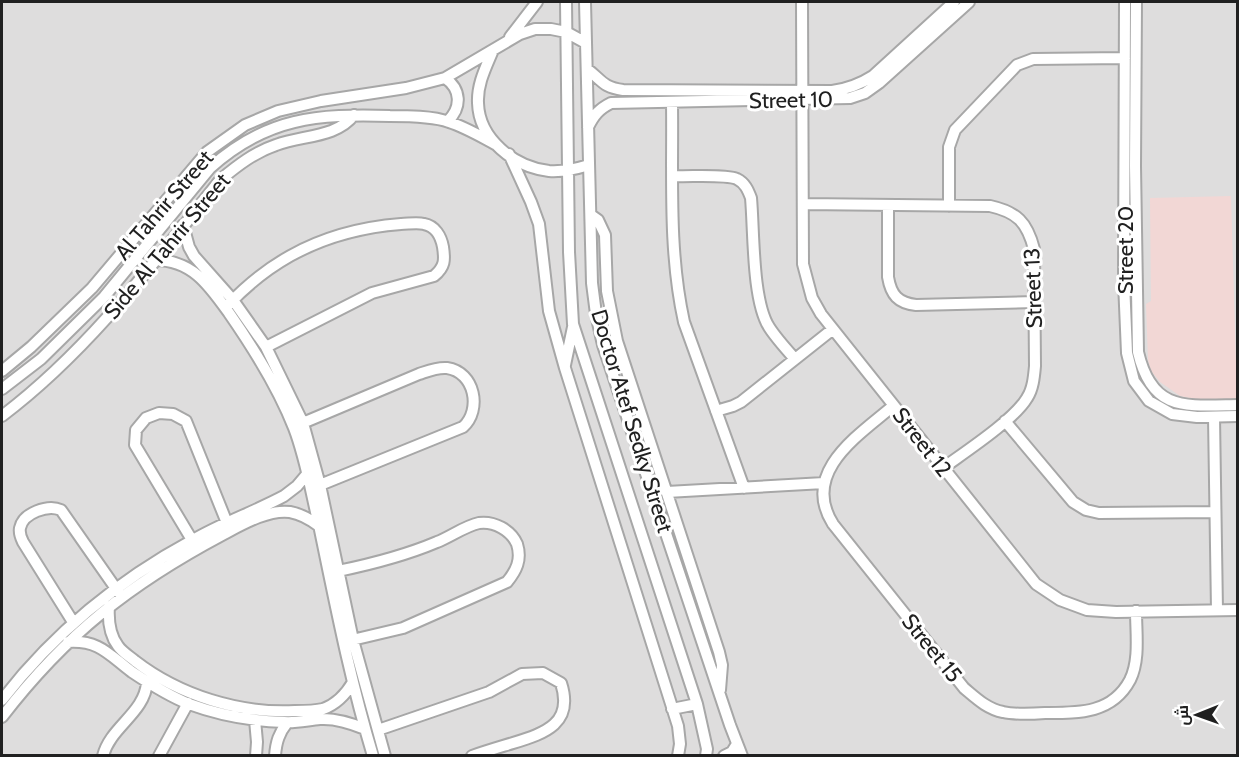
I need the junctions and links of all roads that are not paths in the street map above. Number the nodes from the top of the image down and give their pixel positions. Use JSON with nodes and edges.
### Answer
{"nodes":[{"id":1,"x":537,"y":2,"type":"edge"},
{"id":2,"x":566,"y":2,"type":"edge"},
{"id":3,"x":585,"y":2,"type":"edge"},
{"id":4,"x":802,"y":2,"type":"edge"},
{"id":5,"x":954,"y":2,"type":"edge"},
{"id":6,"x":969,"y":2,"type":"edge"},
{"id":7,"x":1125,"y":2,"type":"edge"},
{"id":8,"x":1136,"y":2,"type":"edge"},
{"id":9,"x":566,"y":32,"type":"junction"},
{"id":10,"x":507,"y":41,"type":"junction"},
{"id":11,"x":586,"y":43,"type":"junction"},
{"id":12,"x":493,"y":50,"type":"junction"},
{"id":13,"x":1128,"y":62,"type":"junction"},
{"id":14,"x":587,"y":69,"type":"junction"},
{"id":15,"x":445,"y":78,"type":"junction"},
{"id":16,"x":804,"y":96,"type":"junction"},
{"id":17,"x":672,"y":102,"type":"junction"},
{"id":18,"x":354,"y":115,"type":"junction"},
{"id":19,"x":448,"y":121,"type":"junction"},
{"id":20,"x":588,"y":127,"type":"junction"},
{"id":21,"x":495,"y":144,"type":"junction"},
{"id":22,"x":509,"y":154,"type":"junction"},
{"id":23,"x":589,"y":165,"type":"junction"},
{"id":24,"x":568,"y":171,"type":"junction"},
{"id":25,"x":673,"y":176,"type":"junction"},
{"id":26,"x":803,"y":204,"type":"junction"},
{"id":27,"x":888,"y":205,"type":"junction"},
{"id":28,"x":949,"y":206,"type":"junction"},
{"id":29,"x":591,"y":215,"type":"junction"},
{"id":30,"x":183,"y":225,"type":"junction"},
{"id":31,"x":155,"y":260,"type":"junction"},
{"id":32,"x":104,"y":297,"type":"junction"},
{"id":33,"x":1035,"y":302,"type":"junction"},
{"id":34,"x":229,"y":304,"type":"junction"},
{"id":35,"x":116,"y":308,"type":"junction"},
{"id":36,"x":573,"y":324,"type":"junction"},
{"id":37,"x":833,"y":329,"type":"junction"},
{"id":38,"x":32,"y":347,"type":"junction"},
{"id":39,"x":266,"y":347,"type":"junction"},
{"id":40,"x":41,"y":359,"type":"junction"},
{"id":41,"x":795,"y":359,"type":"junction"},
{"id":42,"x":565,"y":368,"type":"junction"},
{"id":43,"x":2,"y":371,"type":"edge"},
{"id":44,"x":2,"y":389,"type":"edge"},
{"id":45,"x":1238,"y":405,"type":"edge"},
{"id":46,"x":893,"y":406,"type":"junction"},
{"id":47,"x":716,"y":411,"type":"junction"},
{"id":48,"x":2,"y":416,"type":"edge"},
{"id":49,"x":1214,"y":417,"type":"junction"},
{"id":50,"x":1238,"y":417,"type":"edge"},
{"id":51,"x":1005,"y":421,"type":"junction"},
{"id":52,"x":298,"y":424,"type":"junction"},
{"id":53,"x":943,"y":468,"type":"junction"},
{"id":54,"x":308,"y":473,"type":"junction"},
{"id":55,"x":824,"y":483,"type":"junction"},
{"id":56,"x":320,"y":485,"type":"junction"},
{"id":57,"x":744,"y":488,"type":"junction"},
{"id":58,"x":667,"y":492,"type":"junction"},
{"id":59,"x":1215,"y":512,"type":"junction"},
{"id":60,"x":319,"y":526,"type":"junction"},
{"id":61,"x":229,"y":527,"type":"junction"},
{"id":62,"x":192,"y":540,"type":"junction"},
{"id":63,"x":338,"y":571,"type":"junction"},
{"id":64,"x":118,"y":592,"type":"junction"},
{"id":65,"x":109,"y":606,"type":"junction"},
{"id":66,"x":1217,"y":610,"type":"junction"},
{"id":67,"x":1238,"y":610,"type":"edge"},
{"id":68,"x":1136,"y":611,"type":"junction"},
{"id":69,"x":73,"y":622,"type":"junction"},
{"id":70,"x":348,"y":641,"type":"junction"},
{"id":71,"x":68,"y":642,"type":"junction"},
{"id":72,"x":147,"y":682,"type":"junction"},
{"id":73,"x":353,"y":682,"type":"junction"},
{"id":74,"x":720,"y":693,"type":"junction"},
{"id":75,"x":2,"y":700,"type":"edge"},
{"id":76,"x":188,"y":703,"type":"junction"},
{"id":77,"x":697,"y":704,"type":"junction"},
{"id":78,"x":221,"y":709,"type":"junction"},
{"id":79,"x":672,"y":710,"type":"junction"},
{"id":80,"x":2,"y":717,"type":"edge"},
{"id":81,"x":255,"y":720,"type":"junction"},
{"id":82,"x":287,"y":723,"type":"junction"},
{"id":83,"x":365,"y":729,"type":"junction"},
{"id":84,"x":378,"y":730,"type":"junction"},
{"id":85,"x":737,"y":744,"type":"junction"},
{"id":86,"x":706,"y":752,"type":"edge"},
{"id":87,"x":103,"y":756,"type":"edge"},
{"id":88,"x":159,"y":756,"type":"edge"},
{"id":89,"x":256,"y":756,"type":"edge"},
{"id":90,"x":275,"y":756,"type":"edge"},
{"id":91,"x":373,"y":756,"type":"edge"},
{"id":92,"x":385,"y":756,"type":"edge"},
{"id":93,"x":472,"y":756,"type":"edge"},
{"id":94,"x":678,"y":756,"type":"edge"},
{"id":95,"x":723,"y":756,"type":"edge"},
{"id":96,"x":742,"y":756,"type":"edge"}],
"edges":[{"from":1,"to":10,"type":"street"},
{"from":2,"to":9,"type":"street","name":"Doctor Atef Sedky Street"},
{"from":3,"to":11,"type":"street","name":"Doctor Atef Sedky Street"},
{"from":4,"to":16,"type":"street","name":"Street 12"},
{"from":5,"to":16,"type":"street","name":"Street 10"},
{"from":6,"to":16,"type":"street","name":"Street 10"},
{"from":7,"to":13,"type":"street","name":"Street 20"},
{"from":8,"to":13,"type":"street","name":"Street 20"},
{"from":9,"to":10,"type":"street"},
{"from":9,"to":11,"type":"street"},
{"from":9,"to":24,"type":"street","name":"Doctor Atef Sedky Street"},
{"from":10,"to":12,"type":"street","name":"Al Tahrir Street"},
{"from":11,"to":14,"type":"street","name":"Doctor Atef Sedky Street"},
{"from":12,"to":15,"type":"street","name":"Al Tahrir Street"},
{"from":12,"to":21,"type":"street"},
{"from":13,"to":28,"type":"street"},
{"from":13,"to":45,"type":"street","name":"Street 20"},
{"from":13,"to":49,"type":"street","name":"Street 20"},
{"from":14,"to":16,"type":"street","name":"Street 10"},
{"from":14,"to":20,"type":"street","name":"Doctor Atef Sedky Street"},
{"from":15,"to":19,"type":"street"},
{"from":15,"to":38,"type":"street","name":"Al Tahrir Street"},
{"from":16,"to":17,"type":"street","name":"Street 10"},
{"from":16,"to":26,"type":"street","name":"Street 12"},
{"from":17,"to":20,"type":"street","name":"Street 10"},
{"from":17,"to":25,"type":"street"},
{"from":18,"to":19,"type":"street","name":"Al Tahrir Street"},
{"from":18,"to":30,"type":"street","name":"Side Al Tahrir Street"},
{"from":18,"to":32,"type":"street","name":"Al Tahrir Street"},
{"from":19,"to":21,"type":"street","name":"Al Tahrir Street"},
{"from":20,"to":23,"type":"street","name":"Doctor Atef Sedky Street"},
{"from":21,"to":22,"type":"street","name":"Al Tahrir Street"},
{"from":22,"to":24,"type":"street","name":"Al Tahrir Street"},
{"from":22,"to":42,"type":"street"},
{"from":23,"to":24,"type":"street","name":"Al Tahrir Street"},
{"from":23,"to":29,"type":"street","name":"Doctor Atef Sedky Street"},
{"from":24,"to":36,"type":"street","name":"Doctor Atef Sedky Street"},
{"from":25,"to":41,"type":"street"},
{"from":25,"to":47,"type":"street"},
{"from":26,"to":27,"type":"street","name":"Street 13"},
{"from":26,"to":37,"type":"street","name":"Street 12"},
{"from":27,"to":28,"type":"street","name":"Street 13"},
{"from":27,"to":33,"type":"street"},
{"from":28,"to":33,"type":"street","name":"Street 13"},
{"from":29,"to":58,"type":"street"},
{"from":29,"to":74,"type":"street","name":"Doctor Atef Sedky Street"},
{"from":30,"to":31,"type":"street","name":"Side Al Tahrir Street"},
{"from":30,"to":34,"type":"street"},
{"from":31,"to":34,"type":"street"},
{"from":31,"to":35,"type":"street","name":"Side Al Tahrir Street"},
{"from":32,"to":35,"type":"street"},
{"from":32,"to":40,"type":"street","name":"Al Tahrir Street"},
{"from":33,"to":51,"type":"street","name":"Street 13"},
{"from":34,"to":39,"type":"street"},
{"from":34,"to":39,"type":"street"},
{"from":34,"to":52,"type":"street"},
{"from":35,"to":48,"type":"street","name":"Side Al Tahrir Street"},
{"from":36,"to":42,"type":"street"},
{"from":36,"to":77,"type":"street","name":"Doctor Atef Sedky Street"},
{"from":37,"to":41,"type":"street"},
{"from":37,"to":46,"type":"street","name":"Street 12"},
{"from":38,"to":40,"type":"street"},
{"from":38,"to":43,"type":"street","name":"Al Tahrir Street"},
{"from":39,"to":52,"type":"street"},
{"from":40,"to":44,"type":"street","name":"Al Tahrir Street"},
{"from":41,"to":47,"type":"street"},
{"from":42,"to":79,"type":"street"},
{"from":46,"to":53,"type":"street","name":"Street 12"},
{"from":46,"to":55,"type":"street"},
{"from":47,"to":57,"type":"street"},
{"from":49,"to":50,"type":"street","name":"Street 20"},
{"from":49,"to":59,"type":"street"},
{"from":51,"to":53,"type":"street","name":"Street 13"},
{"from":51,"to":59,"type":"street"},
{"from":52,"to":54,"type":"street"},
{"from":52,"to":56,"type":"street"},
{"from":52,"to":56,"type":"street"},
{"from":53,"to":68,"type":"street","name":"Street 12"},
{"from":54,"to":60,"type":"street"},
{"from":54,"to":61,"type":"street"},
{"from":55,"to":57,"type":"street"},
{"from":55,"to":68,"type":"street","name":"Street 15"},
{"from":56,"to":63,"type":"street"},
{"from":57,"to":58,"type":"street"},
{"from":58,"to":74,"type":"street"},
{"from":59,"to":66,"type":"street"},
{"from":60,"to":61,"type":"street"},
{"from":60,"to":70,"type":"street"},
{"from":61,"to":62,"type":"street"},
{"from":61,"to":62,"type":"street"},
{"from":61,"to":64,"type":"street"},
{"from":62,"to":64,"type":"street"},
{"from":63,"to":70,"type":"street"},
{"from":63,"to":70,"type":"street"},
{"from":64,"to":65,"type":"street"},
{"from":64,"to":69,"type":"street"},
{"from":64,"to":69,"type":"street"},
{"from":65,"to":71,"type":"street"},
{"from":65,"to":78,"type":"street"},
{"from":66,"to":67,"type":"street","name":"Street 12"},
{"from":66,"to":68,"type":"street","name":"Street 12"},
{"from":69,"to":75,"type":"street"},
{"from":70,"to":73,"type":"street"},
{"from":70,"to":84,"type":"street"},
{"from":71,"to":72,"type":"street"},
{"from":71,"to":80,"type":"street"},
{"from":72,"to":76,"type":"street"},
{"from":72,"to":87,"type":"street"},
{"from":73,"to":78,"type":"street"},
{"from":73,"to":83,"type":"street"},
{"from":74,"to":85,"type":"street","name":"Doctor Atef Sedky Street"},
{"from":76,"to":78,"type":"street"},
{"from":76,"to":88,"type":"street"},
{"from":77,"to":79,"type":"street"},
{"from":77,"to":86,"type":"street","name":"Doctor Atef Sedky Street"},
{"from":78,"to":81,"type":"street"},
{"from":79,"to":94,"type":"street"},
{"from":81,"to":82,"type":"street"},
{"from":81,"to":89,"type":"street"},
{"from":82,"to":83,"type":"street"},
{"from":82,"to":90,"type":"street"},
{"from":83,"to":91,"type":"street"},
{"from":84,"to":92,"type":"street"},
{"from":84,"to":93,"type":"street"},
{"from":85,"to":95,"type":"street"},
{"from":85,"to":96,"type":"street","name":"Doctor Atef Sedky Street"},
{"from":86,"to":95,"type":"street"}]}
